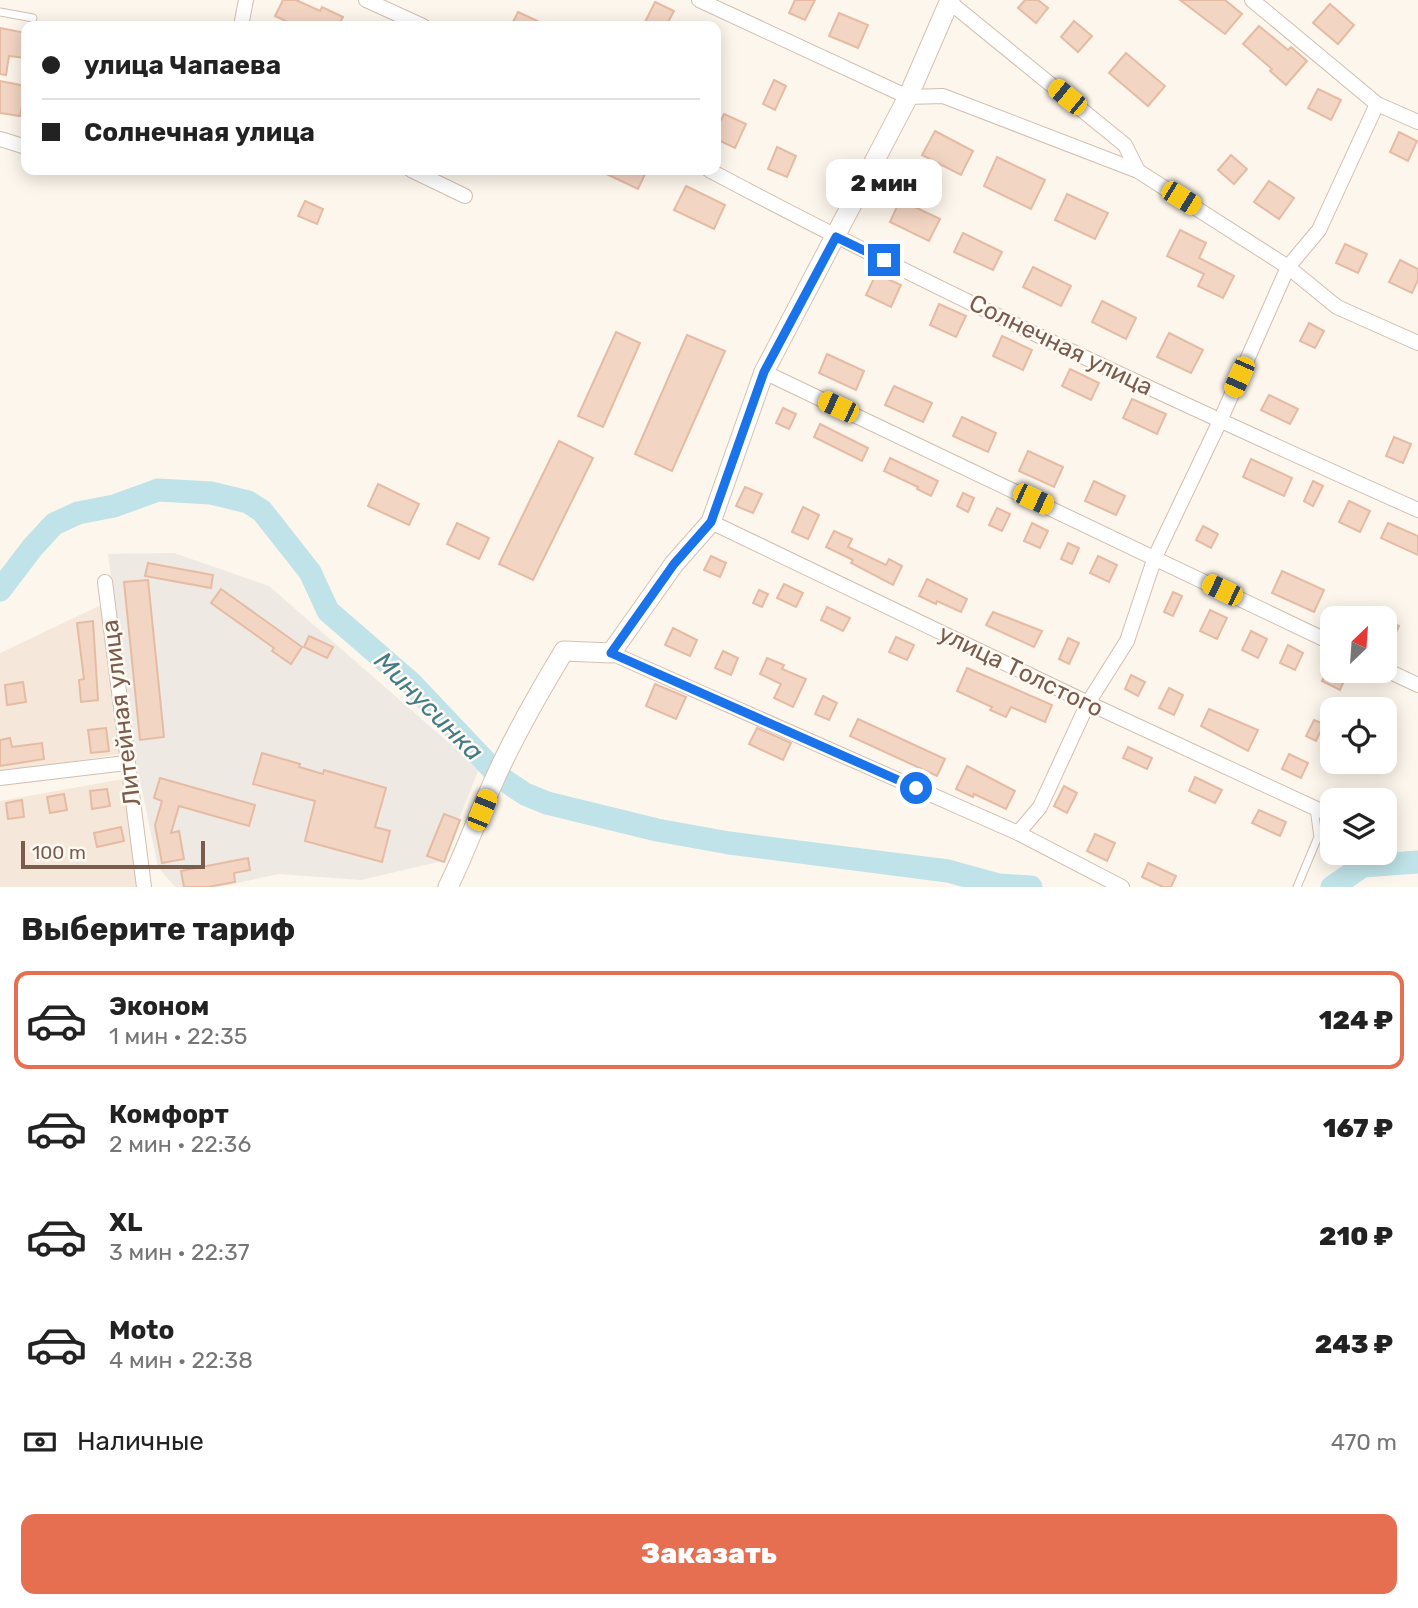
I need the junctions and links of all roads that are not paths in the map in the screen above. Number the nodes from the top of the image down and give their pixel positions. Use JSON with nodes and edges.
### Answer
{"nodes":[{"id":1,"x":246,"y":0,"type":"edge"},
{"id":2,"x":366,"y":0,"type":"edge"},
{"id":3,"x":699,"y":0,"type":"edge"},
{"id":4,"x":1252,"y":0,"type":"edge"},
{"id":5,"x":949,"y":1,"type":"edge"},
{"id":6,"x":0,"y":12,"type":"edge"},
{"id":7,"x":33,"y":18,"type":"dead end"},
{"id":8,"x":242,"y":21,"type":"edge"},
{"id":9,"x":412,"y":21,"type":"edge"},
{"id":10,"x":908,"y":97,"type":"junction"},
{"id":11,"x":1377,"y":104,"type":"junction"},
{"id":12,"x":1418,"y":122,"type":"edge"},
{"id":13,"x":0,"y":139,"type":"edge"},
{"id":14,"x":21,"y":145,"type":"edge"},
{"id":15,"x":1138,"y":171,"type":"junction"},
{"id":16,"x":421,"y":175,"type":"edge"},
{"id":17,"x":718,"y":175,"type":"edge"},
{"id":18,"x":465,"y":196,"type":"dead end"},
{"id":19,"x":836,"y":237,"type":"junction"},
{"id":20,"x":1288,"y":267,"type":"junction"},
{"id":21,"x":1418,"y":343,"type":"edge"},
{"id":22,"x":764,"y":372,"type":"junction"},
{"id":23,"x":1220,"y":421,"type":"junction"},
{"id":24,"x":1418,"y":510,"type":"edge"},
{"id":25,"x":711,"y":522,"type":"junction"},
{"id":26,"x":1155,"y":557,"type":"junction"},
{"id":27,"x":104,"y":582,"type":"dead end"},
{"id":28,"x":1320,"y":637,"type":"edge"},
{"id":29,"x":611,"y":653,"type":"junction"},
{"id":30,"x":1397,"y":675,"type":"edge"},
{"id":31,"x":1418,"y":685,"type":"edge"},
{"id":32,"x":1088,"y":703,"type":"junction"},
{"id":33,"x":126,"y":763,"type":"junction"},
{"id":34,"x":0,"y":778,"type":"edge"},
{"id":35,"x":1314,"y":807,"type":"junction"},
{"id":36,"x":1320,"y":810,"type":"edge"},
{"id":37,"x":1018,"y":833,"type":"junction"},
{"id":38,"x":144,"y":887,"type":"edge"},
{"id":39,"x":447,"y":887,"type":"edge"},
{"id":40,"x":1122,"y":887,"type":"edge"},
{"id":41,"x":1297,"y":887,"type":"edge"}],
"edges":[{"from":1,"to":8,"type":"street"},
{"from":2,"to":9,"type":"street"},
{"from":3,"to":10,"type":"street"},
{"from":4,"to":11,"type":"street"},
{"from":5,"to":10,"type":"street"},
{"from":5,"to":15,"type":"street"},
{"from":6,"to":7,"type":"lane"},
{"from":10,"to":15,"type":"street"},
{"from":10,"to":19,"type":"street"},
{"from":11,"to":12,"type":"street"},
{"from":11,"to":20,"type":"street"},
{"from":13,"to":14,"type":"street"},
{"from":15,"to":20,"type":"street"},
{"from":16,"to":18,"type":"street"},
{"from":17,"to":19,"type":"street","name":"Солнечная улица"},
{"from":19,"to":22,"type":"street"},
{"from":19,"to":23,"type":"street","name":"Солнечная улица"},
{"from":20,"to":21,"type":"street"},
{"from":20,"to":23,"type":"street"},
{"from":22,"to":25,"type":"street"},
{"from":22,"to":26,"type":"street"},
{"from":23,"to":24,"type":"street","name":"Солнечная улица"},
{"from":23,"to":26,"type":"street"},
{"from":25,"to":29,"type":"street"},
{"from":25,"to":32,"type":"street","name":"улица Толстого"},
{"from":26,"to":28,"type":"street"},
{"from":26,"to":32,"type":"street"},
{"from":27,"to":33,"type":"street","name":"Литейная улица"},
{"from":29,"to":37,"type":"street"},
{"from":29,"to":39,"type":"street"},
{"from":30,"to":31,"type":"street"},
{"from":32,"to":35,"type":"street","name":"улица Толстого"},
{"from":32,"to":37,"type":"street"},
{"from":33,"to":34,"type":"street"},
{"from":33,"to":38,"type":"street","name":"Литейная улица"},
{"from":35,"to":36,"type":"street","name":"улица Толстого"},
{"from":35,"to":41,"type":"lane"},
{"from":37,"to":40,"type":"street"}]}
